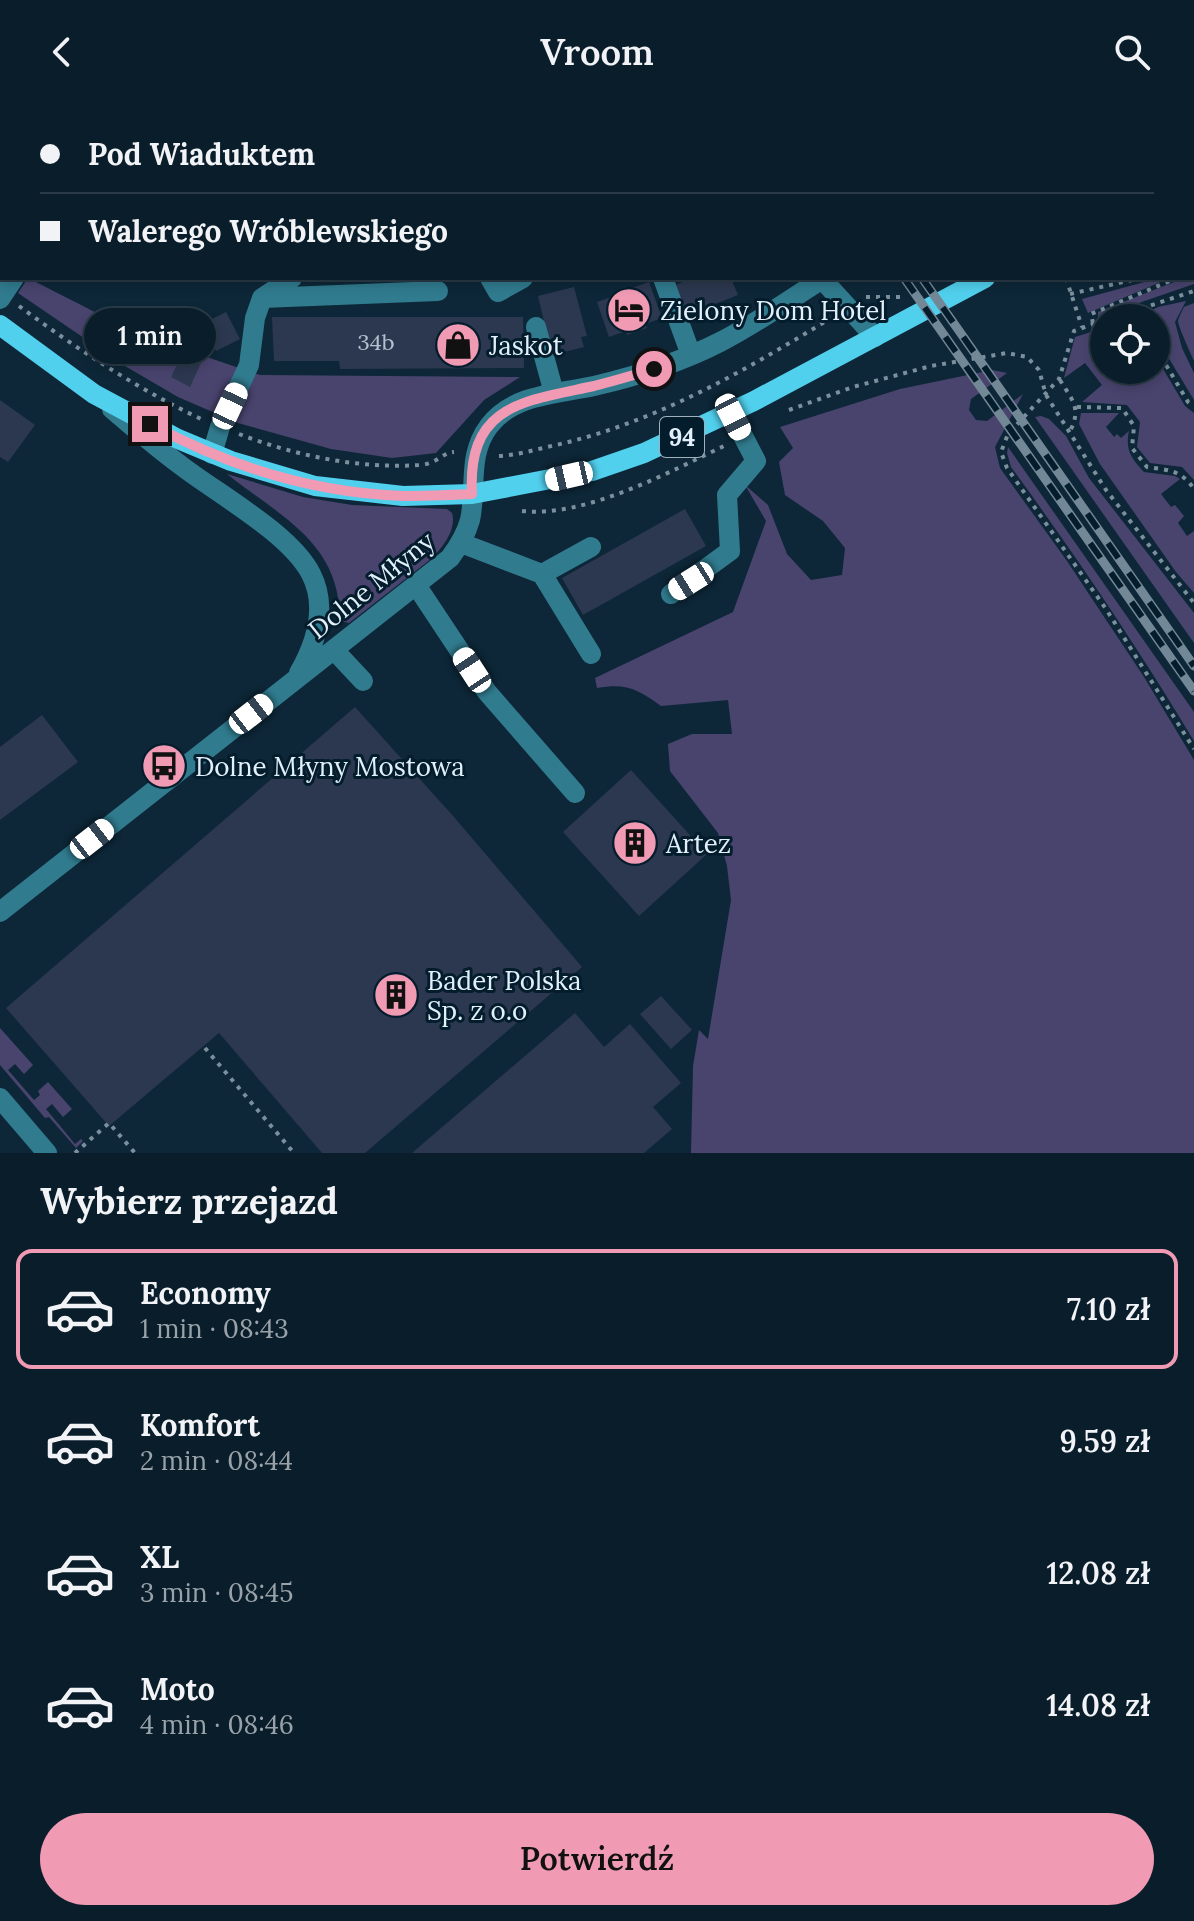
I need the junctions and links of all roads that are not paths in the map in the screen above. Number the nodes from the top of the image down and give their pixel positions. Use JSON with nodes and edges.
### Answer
{"nodes":[{"id":1,"x":13,"y":280,"type":"edge"},
{"id":2,"x":289,"y":280,"type":"edge"},
{"id":3,"x":491,"y":280,"type":"edge"},
{"id":4,"x":519,"y":280,"type":"edge"},
{"id":5,"x":664,"y":280,"type":"edge"},
{"id":6,"x":819,"y":280,"type":"edge"},
{"id":7,"x":824,"y":280,"type":"edge"},
{"id":8,"x":981,"y":280,"type":"edge"},
{"id":9,"x":438,"y":291,"type":"dead end"},
{"id":10,"x":262,"y":298,"type":"junction"},
{"id":11,"x":0,"y":299,"type":"edge"},
{"id":12,"x":0,"y":325,"type":"edge"},
{"id":13,"x":536,"y":327,"type":"dead end"},
{"id":14,"x":875,"y":337,"type":"junction"},
{"id":15,"x":691,"y":355,"type":"junction"},
{"id":16,"x":554,"y":393,"type":"junction"},
{"id":17,"x":94,"y":394,"type":"junction"},
{"id":18,"x":731,"y":413,"type":"junction"},
{"id":19,"x":212,"y":454,"type":"junction"},
{"id":20,"x":472,"y":494,"type":"junction"},
{"id":21,"x":461,"y":543,"type":"junction"},
{"id":22,"x":591,"y":547,"type":"dead end"},
{"id":23,"x":542,"y":574,"type":"junction"},
{"id":24,"x":416,"y":585,"type":"junction"},
{"id":25,"x":671,"y":594,"type":"dead end"},
{"id":26,"x":334,"y":650,"type":"junction"},
{"id":27,"x":591,"y":654,"type":"dead end"},
{"id":28,"x":295,"y":679,"type":"junction"},
{"id":29,"x":363,"y":681,"type":"dead end"},
{"id":30,"x":575,"y":793,"type":"dead end"},
{"id":31,"x":0,"y":912,"type":"edge"},
{"id":32,"x":0,"y":1098,"type":"edge"},
{"id":33,"x":47,"y":1153,"type":"edge"}],
"edges":[{"from":1,"to":11,"type":"street"},
{"from":2,"to":10,"type":"street"},
{"from":3,"to":4,"type":"street"},
{"from":5,"to":15,"type":"street"},
{"from":6,"to":15,"type":"street","name":"Dolne Młyny"},
{"from":7,"to":14,"type":"street"},
{"from":8,"to":14,"type":"main road","number":"94"},
{"from":9,"to":10,"type":"street"},
{"from":10,"to":19,"type":"street"},
{"from":12,"to":17,"type":"main road","number":"94"},
{"from":13,"to":16,"type":"street"},
{"from":14,"to":18,"type":"main road","number":"94"},
{"from":15,"to":16,"type":"street","name":"Dolne Młyny"},
{"from":16,"to":20,"type":"street","name":"Dolne Młyny"},
{"from":17,"to":19,"type":"main road","number":"94"},
{"from":17,"to":28,"type":"street"},
{"from":18,"to":20,"type":"main road","number":"94"},
{"from":18,"to":25,"type":"street"},
{"from":19,"to":20,"type":"main road","number":"94"},
{"from":20,"to":21,"type":"street","name":"Dolne Młyny"},
{"from":21,"to":23,"type":"street"},
{"from":21,"to":24,"type":"street","name":"Dolne Młyny"},
{"from":22,"to":23,"type":"street"},
{"from":23,"to":27,"type":"street"},
{"from":24,"to":26,"type":"street","name":"Dolne Młyny"},
{"from":24,"to":30,"type":"street"},
{"from":26,"to":28,"type":"street","name":"Dolne Młyny"},
{"from":26,"to":29,"type":"street"},
{"from":28,"to":31,"type":"street","name":"Dolne Młyny"},
{"from":32,"to":33,"type":"street"}]}
